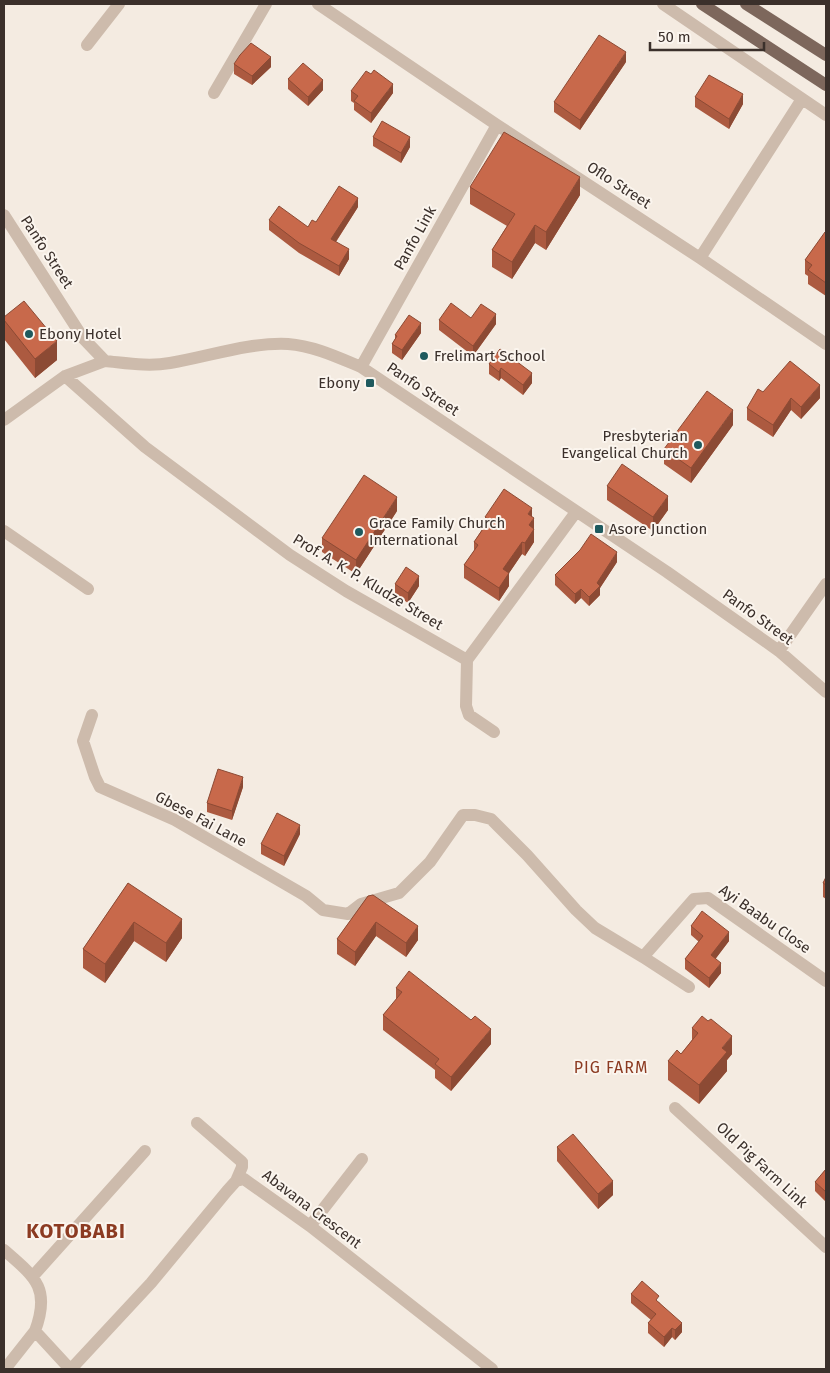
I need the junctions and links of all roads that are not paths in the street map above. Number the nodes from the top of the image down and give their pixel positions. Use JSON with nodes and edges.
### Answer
{"nodes":[{"id":1,"x":119,"y":4,"type":"edge"},
{"id":2,"x":266,"y":4,"type":"edge"},
{"id":3,"x":318,"y":4,"type":"edge"},
{"id":4,"x":663,"y":4,"type":"edge"},
{"id":5,"x":702,"y":4,"type":"edge"},
{"id":6,"x":746,"y":4,"type":"edge"},
{"id":7,"x":87,"y":45,"type":"dead end"},
{"id":8,"x":826,"y":56,"type":"edge"},
{"id":9,"x":826,"y":85,"type":"edge"},
{"id":10,"x":214,"y":93,"type":"dead end"},
{"id":11,"x":802,"y":99,"type":"junction"},
{"id":12,"x":826,"y":115,"type":"edge"},
{"id":13,"x":497,"y":125,"type":"junction"},
{"id":14,"x":4,"y":215,"type":"edge"},
{"id":15,"x":700,"y":258,"type":"junction"},
{"id":16,"x":826,"y":344,"type":"edge"},
{"id":17,"x":105,"y":361,"type":"junction"},
{"id":18,"x":361,"y":367,"type":"junction"},
{"id":19,"x":65,"y":376,"type":"junction"},
{"id":20,"x":4,"y":420,"type":"edge"},
{"id":21,"x":576,"y":512,"type":"junction"},
{"id":22,"x":4,"y":531,"type":"edge"},
{"id":23,"x":826,"y":584,"type":"edge"},
{"id":24,"x":88,"y":590,"type":"dead end"},
{"id":25,"x":779,"y":651,"type":"junction"},
{"id":26,"x":467,"y":660,"type":"junction"},
{"id":27,"x":826,"y":692,"type":"edge"},
{"id":28,"x":92,"y":715,"type":"dead end"},
{"id":29,"x":494,"y":732,"type":"dead end"},
{"id":30,"x":643,"y":958,"type":"junction"},
{"id":31,"x":826,"y":981,"type":"edge"},
{"id":32,"x":689,"y":987,"type":"dead end"},
{"id":33,"x":675,"y":1108,"type":"dead end"},
{"id":34,"x":197,"y":1123,"type":"dead end"},
{"id":35,"x":145,"y":1151,"type":"dead end"},
{"id":36,"x":362,"y":1159,"type":"dead end"},
{"id":37,"x":236,"y":1181,"type":"junction"},
{"id":38,"x":310,"y":1226,"type":"junction"},
{"id":39,"x":826,"y":1247,"type":"edge"},
{"id":40,"x":4,"y":1250,"type":"edge"},
{"id":41,"x":33,"y":1276,"type":"junction"},
{"id":42,"x":34,"y":1331,"type":"junction"},
{"id":43,"x":5,"y":1369,"type":"edge"},
{"id":44,"x":70,"y":1369,"type":"edge"},
{"id":45,"x":492,"y":1369,"type":"edge"}],
"edges":[{"from":1,"to":7,"type":"street"},
{"from":2,"to":10,"type":"street"},
{"from":3,"to":13,"type":"street","name":"Oflo Street"},
{"from":4,"to":11,"type":"street"},
{"from":5,"to":9,"type":"main road"},
{"from":6,"to":8,"type":"main road"},
{"from":11,"to":12,"type":"street"},
{"from":11,"to":15,"type":"street"},
{"from":13,"to":15,"type":"street","name":"Oflo Street"},
{"from":13,"to":18,"type":"street","name":"Panfo Link"},
{"from":14,"to":17,"type":"street","name":"Panfo Street"},
{"from":15,"to":16,"type":"street","name":"Oflo Street"},
{"from":17,"to":18,"type":"street","name":"Panfo Street"},
{"from":17,"to":19,"type":"street"},
{"from":18,"to":21,"type":"street","name":"Panfo Street"},
{"from":19,"to":20,"type":"street"},
{"from":19,"to":26,"type":"street","name":"Prof. A. K. P. Kludze Street"},
{"from":21,"to":25,"type":"street","name":"Panfo Street"},
{"from":21,"to":26,"type":"street"},
{"from":22,"to":24,"type":"street"},
{"from":23,"to":25,"type":"street"},
{"from":25,"to":27,"type":"street","name":"Panfo Street"},
{"from":26,"to":29,"type":"street"},
{"from":28,"to":30,"type":"street","name":"Gbese Fai Lane"},
{"from":30,"to":31,"type":"street","name":"Ayi Baabu Close"},
{"from":30,"to":32,"type":"street"},
{"from":33,"to":39,"type":"street","name":"Old Pig Farm Link"},
{"from":34,"to":37,"type":"street"},
{"from":35,"to":41,"type":"street"},
{"from":36,"to":38,"type":"street"},
{"from":37,"to":38,"type":"street","name":"Abavana Crescent"},
{"from":37,"to":44,"type":"street"},
{"from":38,"to":45,"type":"street","name":"Abavana Crescent"},
{"from":40,"to":41,"type":"street"},
{"from":41,"to":42,"type":"street"},
{"from":42,"to":43,"type":"street"},
{"from":42,"to":44,"type":"street"}]}
